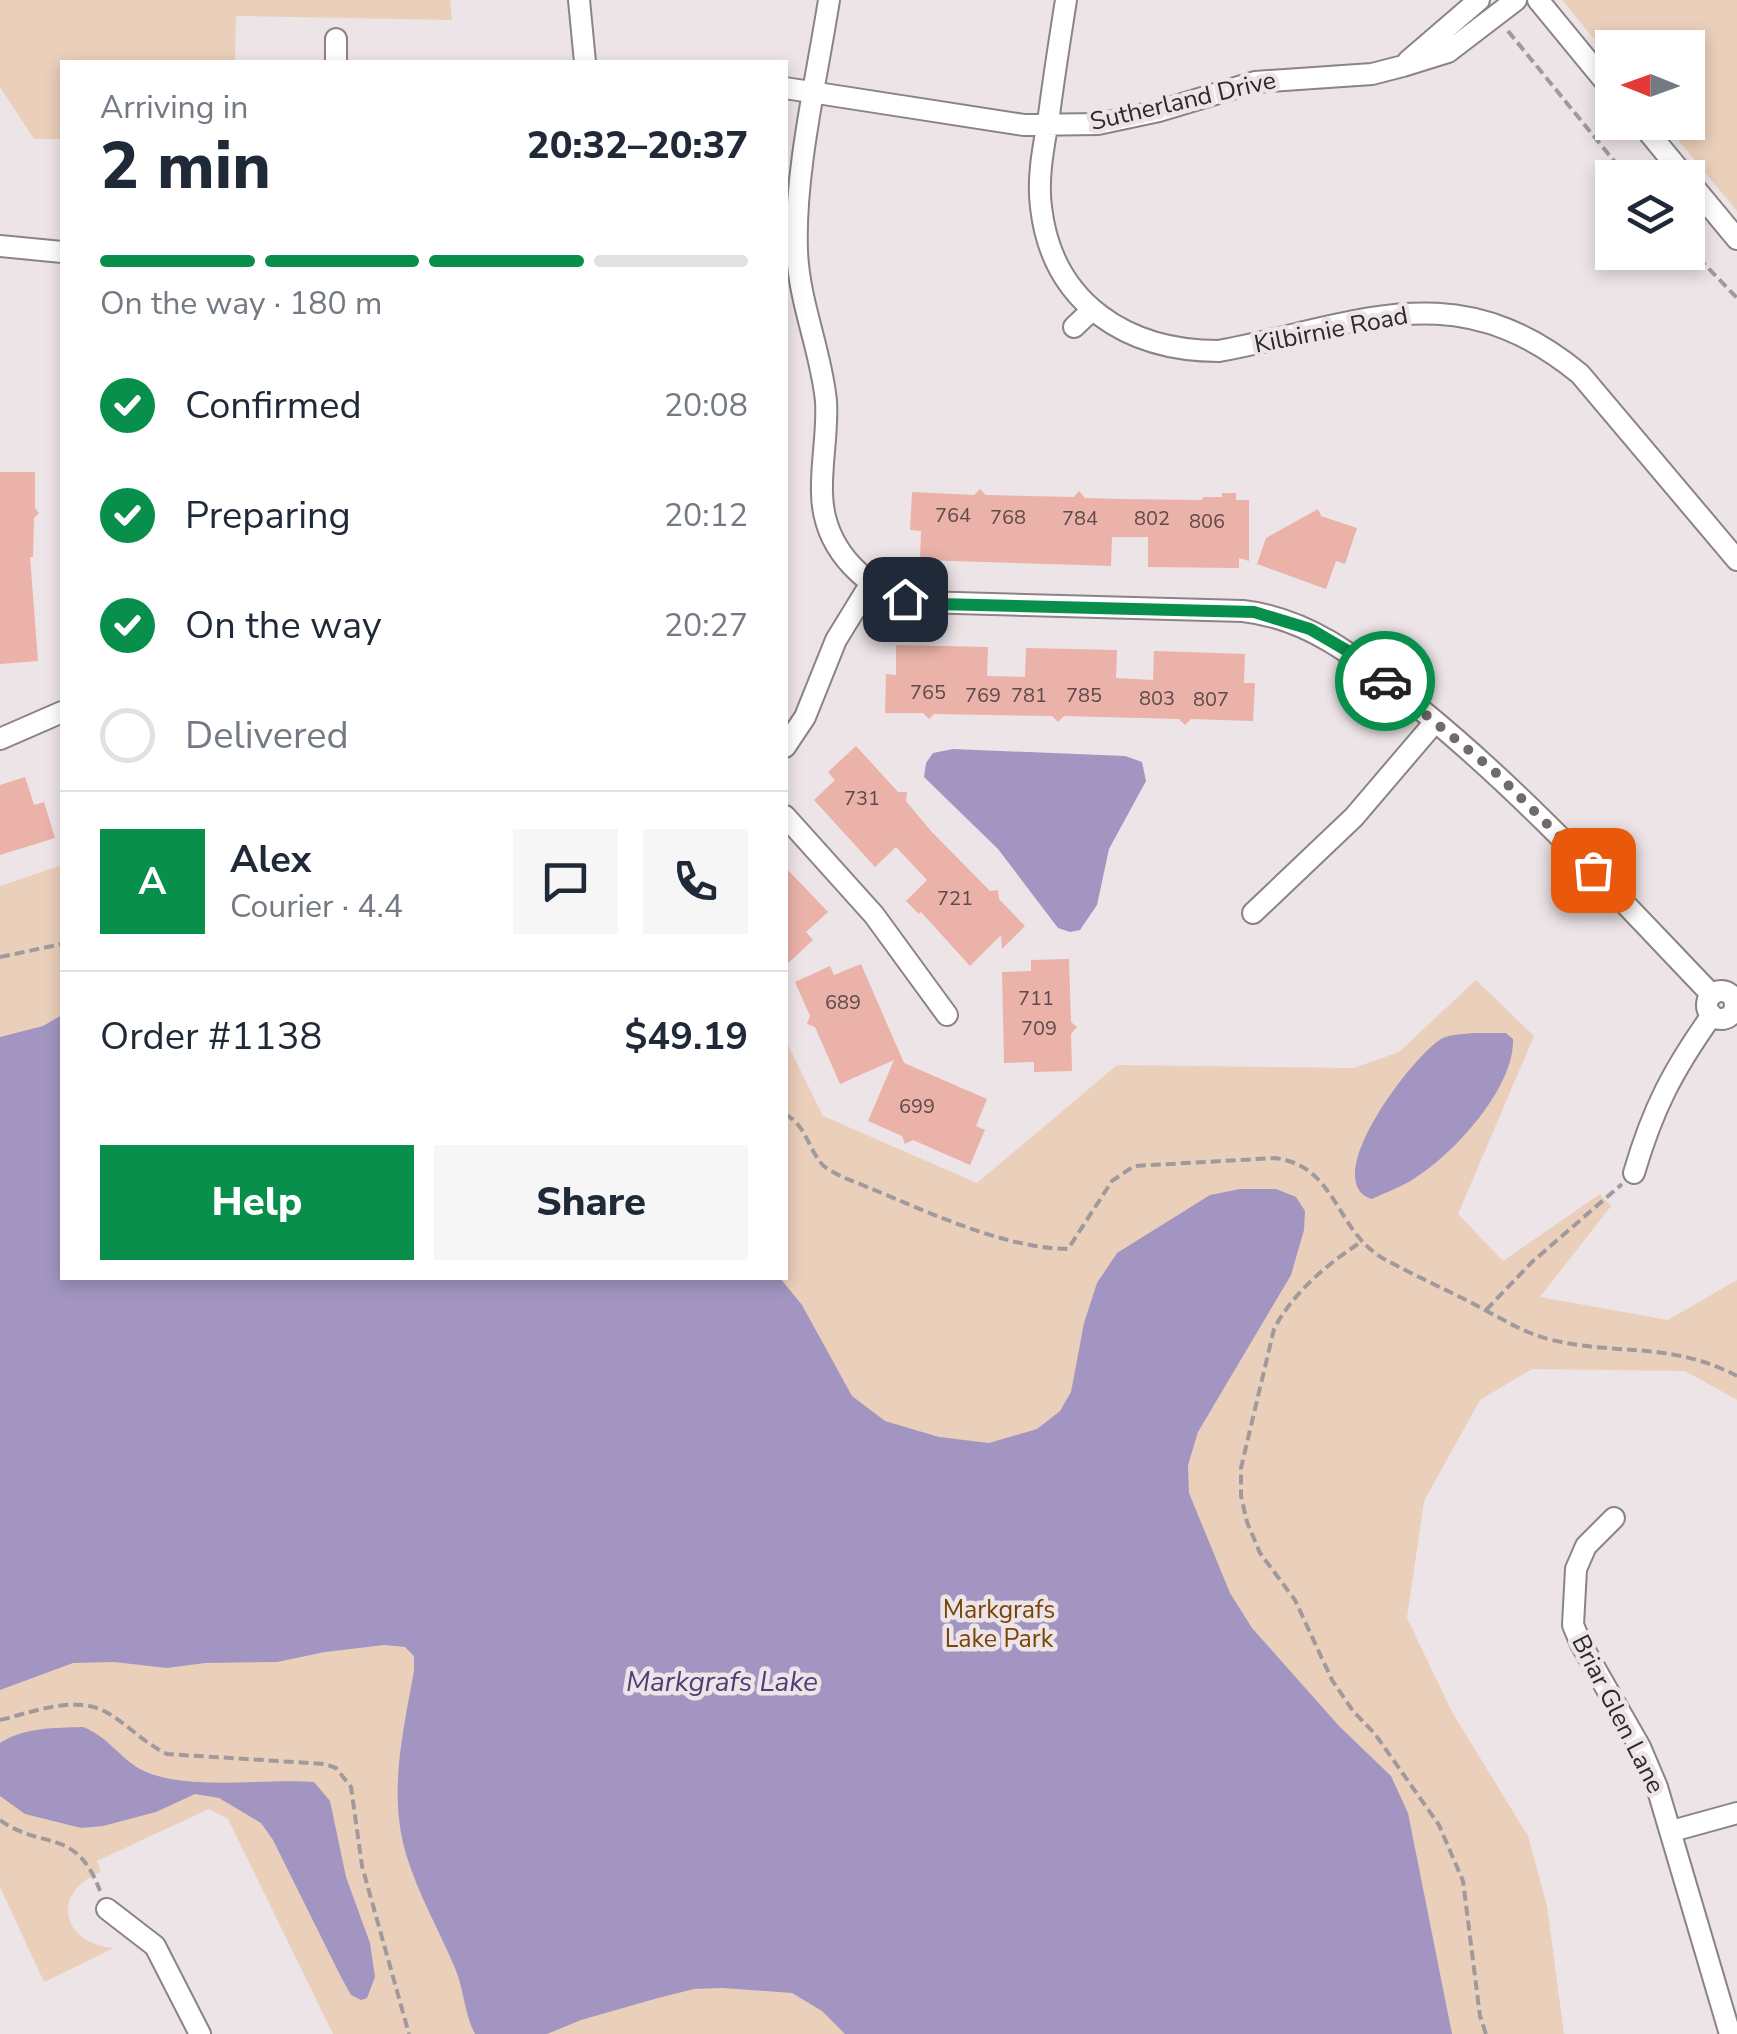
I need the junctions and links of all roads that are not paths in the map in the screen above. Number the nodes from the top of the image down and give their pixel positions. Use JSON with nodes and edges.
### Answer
{"nodes":[{"id":1,"x":578,"y":0,"type":"edge"},
{"id":2,"x":829,"y":0,"type":"edge"},
{"id":3,"x":1066,"y":0,"type":"edge"},
{"id":4,"x":1479,"y":0,"type":"edge"},
{"id":5,"x":1516,"y":0,"type":"edge"},
{"id":6,"x":1538,"y":0,"type":"edge"},
{"id":7,"x":336,"y":39,"type":"dead end"},
{"id":8,"x":336,"y":60,"type":"edge"},
{"id":9,"x":584,"y":60,"type":"edge"},
{"id":10,"x":1403,"y":66,"type":"junction"},
{"id":11,"x":1595,"y":69,"type":"edge"},
{"id":12,"x":788,"y":88,"type":"edge"},
{"id":13,"x":815,"y":92,"type":"junction"},
{"id":14,"x":1047,"y":126,"type":"junction"},
{"id":15,"x":1655,"y":140,"type":"edge"},
{"id":16,"x":1671,"y":160,"type":"edge"},
{"id":17,"x":1705,"y":201,"type":"edge"},
{"id":18,"x":1737,"y":239,"type":"edge"},
{"id":19,"x":0,"y":246,"type":"edge"},
{"id":20,"x":60,"y":252,"type":"edge"},
{"id":21,"x":1092,"y":310,"type":"junction"},
{"id":22,"x":1074,"y":326,"type":"dead end"},
{"id":23,"x":1737,"y":560,"type":"edge"},
{"id":24,"x":871,"y":583,"type":"junction"},
{"id":25,"x":60,"y":713,"type":"edge"},
{"id":26,"x":1435,"y":722,"type":"junction"},
{"id":27,"x":0,"y":739,"type":"edge"},
{"id":28,"x":788,"y":742,"type":"edge"},
{"id":29,"x":788,"y":819,"type":"edge"},
{"id":30,"x":1254,"y":913,"type":"dead end"},
{"id":31,"x":1727,"y":1004,"type":"edge"},
{"id":32,"x":947,"y":1016,"type":"dead end"},
{"id":33,"x":1634,"y":1172,"type":"road end"},
{"id":34,"x":1614,"y":1518,"type":"dead end"},
{"id":35,"x":1737,"y":1813,"type":"edge"},
{"id":36,"x":1672,"y":1830,"type":"junction"},
{"id":37,"x":106,"y":1909,"type":"road end"},
{"id":38,"x":200,"y":2034,"type":"edge"},
{"id":39,"x":1730,"y":2034,"type":"edge"}],
"edges":[{"from":1,"to":9,"type":"street"},
{"from":2,"to":13,"type":"street"},
{"from":3,"to":14,"type":"street","name":"Kilbirnie Road"},
{"from":4,"to":10,"type":"street"},
{"from":5,"to":10,"type":"street","name":"Sutherland Drive"},
{"from":6,"to":11,"type":"street"},
{"from":7,"to":8,"type":"street"},
{"from":10,"to":14,"type":"street","name":"Sutherland Drive"},
{"from":12,"to":13,"type":"street","name":"Sutherland Drive"},
{"from":13,"to":14,"type":"street","name":"Sutherland Drive"},
{"from":13,"to":24,"type":"street"},
{"from":14,"to":21,"type":"street","name":"Kilbirnie Road"},
{"from":15,"to":16,"type":"street"},
{"from":17,"to":18,"type":"street"},
{"from":19,"to":20,"type":"street"},
{"from":21,"to":22,"type":"street"},
{"from":21,"to":23,"type":"street","name":"Kilbirnie Road"},
{"from":24,"to":26,"type":"street"},
{"from":24,"to":28,"type":"street"},
{"from":25,"to":27,"type":"street"},
{"from":26,"to":30,"type":"street"},
{"from":26,"to":31,"type":"street"},
{"from":29,"to":32,"type":"street"},
{"from":31,"to":33,"type":"street"},
{"from":34,"to":36,"type":"street","name":"Briar Glen Lane"},
{"from":35,"to":36,"type":"street"},
{"from":36,"to":39,"type":"street","name":"Briar Glen Lane"},
{"from":37,"to":38,"type":"street"}]}
